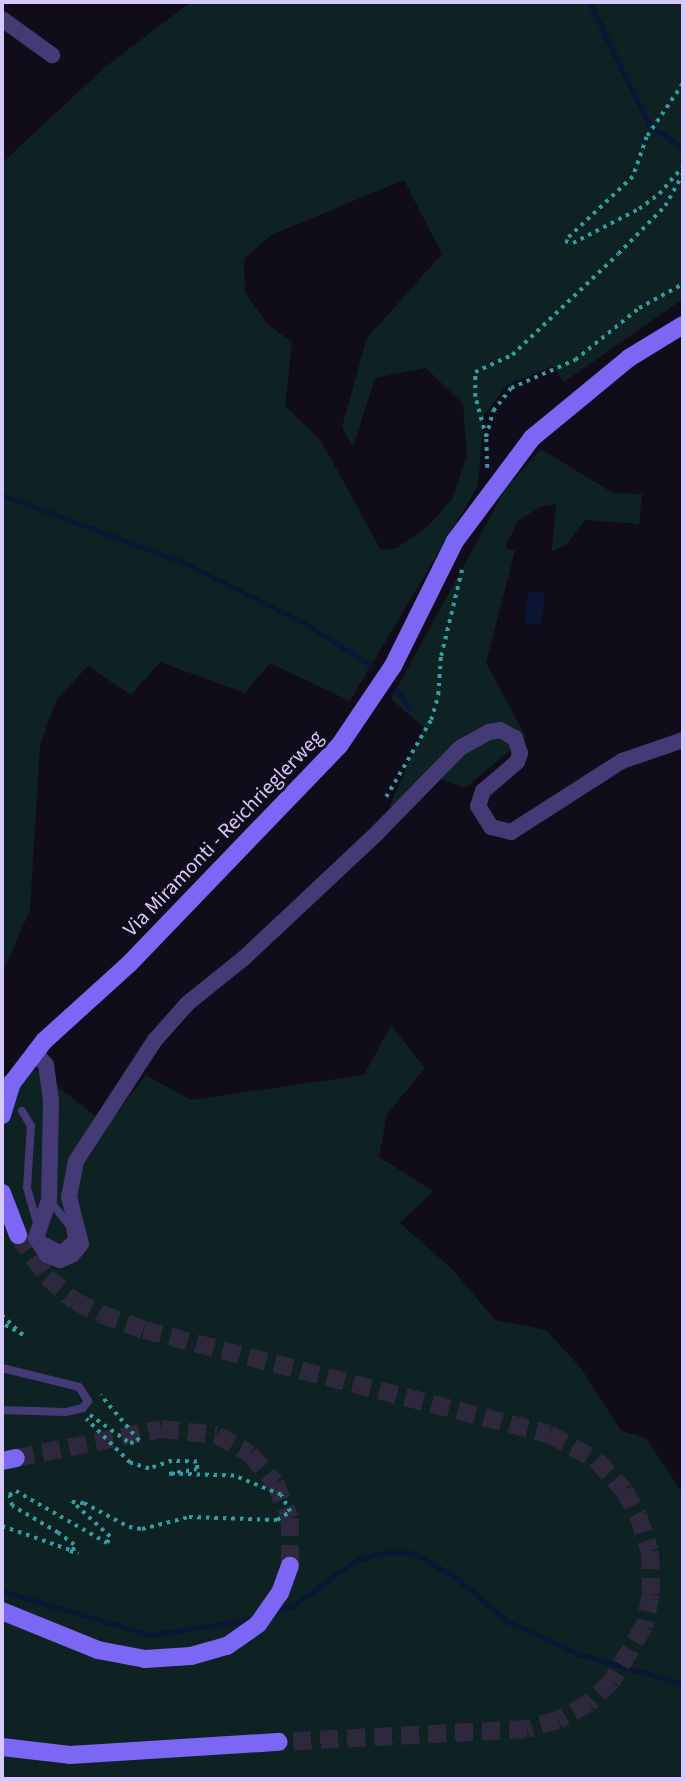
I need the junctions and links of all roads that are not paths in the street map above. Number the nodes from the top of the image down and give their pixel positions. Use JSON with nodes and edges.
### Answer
{"nodes":[{"id":1,"x":2,"y":19,"type":"edge"},
{"id":2,"x":52,"y":55,"type":"dead end"},
{"id":3,"x":683,"y":325,"type":"edge"},
{"id":4,"x":683,"y":740,"type":"edge"},
{"id":5,"x":34,"y":1052,"type":"junction"},
{"id":6,"x":22,"y":1111,"type":"dead end"},
{"id":7,"x":2,"y":1115,"type":"edge"},
{"id":8,"x":2,"y":1193,"type":"edge"},
{"id":9,"x":49,"y":1200,"type":"junction"},
{"id":10,"x":18,"y":1235,"type":"tunnel mouth"},
{"id":11,"x":2,"y":1368,"type":"edge"},
{"id":12,"x":2,"y":1410,"type":"edge"},
{"id":13,"x":290,"y":1566,"type":"tunnel mouth"},
{"id":14,"x":2,"y":1611,"type":"edge"},
{"id":15,"x":279,"y":1742,"type":"tunnel mouth"},
{"id":16,"x":2,"y":1747,"type":"edge"}],
"edges":[{"from":1,"to":2,"type":"street"},
{"from":3,"to":5,"type":"main road","name":"Via Miramonti - Reichrieglerweg"},
{"from":4,"to":9,"type":"street"},
{"from":5,"to":7,"type":"main road","name":"Via Miramonti - Reichrieglerweg"},
{"from":5,"to":9,"type":"street"},
{"from":6,"to":9,"type":"lane"},
{"from":8,"to":10,"type":"main road"},
{"from":11,"to":12,"type":"lane"},
{"from":13,"to":14,"type":"main road"},
{"from":15,"to":16,"type":"main road"}]}
